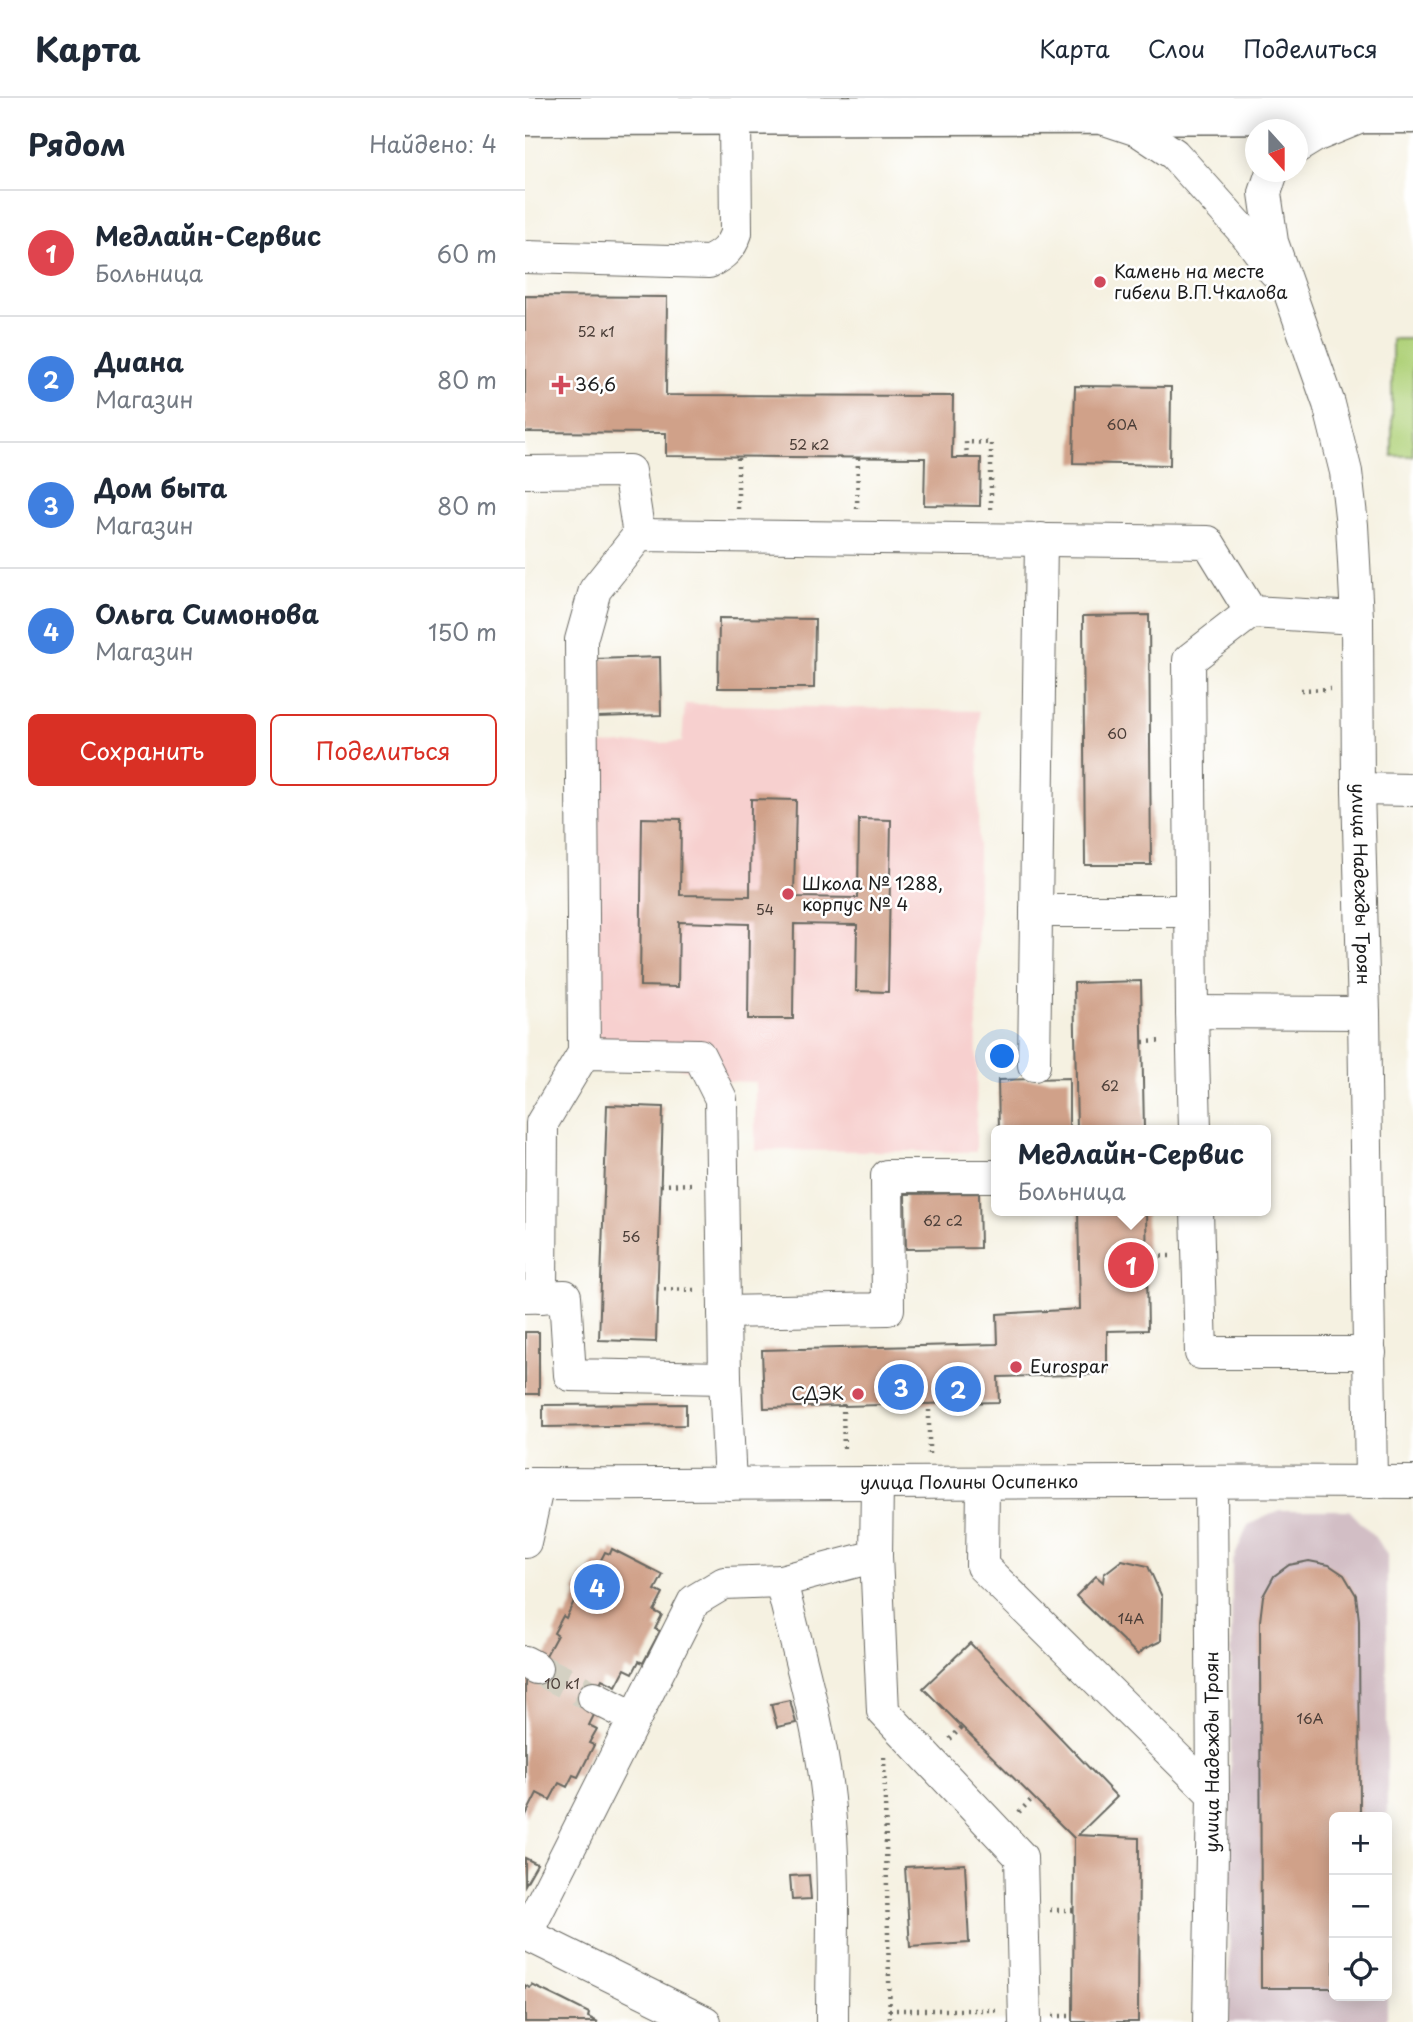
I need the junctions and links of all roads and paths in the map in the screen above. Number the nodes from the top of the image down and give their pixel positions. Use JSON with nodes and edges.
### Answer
{"nodes":[{"id":1,"x":1067,"y":109,"type":"edge"},
{"id":2,"x":1413,"y":114,"type":"edge"},
{"id":3,"x":525,"y":116,"type":"edge"},
{"id":4,"x":735,"y":116,"type":"junction"},
{"id":5,"x":1278,"y":119,"type":"edge"},
{"id":6,"x":1308,"y":119,"type":"edge"},
{"id":7,"x":1268,"y":182,"type":"edge"},
{"id":8,"x":525,"y":257,"type":"edge"},
{"id":9,"x":1290,"y":296,"type":"junction"},
{"id":10,"x":738,"y":457,"type":"dead end"},
{"id":11,"x":858,"y":458,"type":"dead end"},
{"id":12,"x":967,"y":458,"type":"dead end"},
{"id":13,"x":525,"y":472,"type":"edge"},
{"id":14,"x":639,"y":535,"type":"junction"},
{"id":15,"x":737,"y":536,"type":"junction"},
{"id":16,"x":857,"y":537,"type":"junction"},
{"id":17,"x":991,"y":539,"type":"junction"},
{"id":18,"x":1041,"y":539,"type":"junction"},
{"id":19,"x":1251,"y":611,"type":"junction"},
{"id":20,"x":1357,"y":618,"type":"junction"},
{"id":21,"x":1338,"y":689,"type":"dead end"},
{"id":22,"x":1301,"y":690,"type":"dead end"},
{"id":23,"x":1358,"y":789,"type":"junction"},
{"id":24,"x":1413,"y":790,"type":"edge"},
{"id":25,"x":1036,"y":911,"type":"junction"},
{"id":26,"x":1191,"y":911,"type":"junction"},
{"id":27,"x":1192,"y":1012,"type":"junction"},
{"id":28,"x":1364,"y":1013,"type":"junction"},
{"id":29,"x":584,"y":1053,"type":"junction"},
{"id":30,"x":1034,"y":1065,"type":"dead end"},
{"id":31,"x":1195,"y":1125,"type":"edge"},
{"id":32,"x":991,"y":1176,"type":"edge"},
{"id":33,"x":1198,"y":1216,"type":"edge"},
{"id":34,"x":533,"y":1297,"type":"edge"},
{"id":35,"x":724,"y":1312,"type":"junction"},
{"id":36,"x":1370,"y":1353,"type":"junction"},
{"id":37,"x":725,"y":1378,"type":"junction"},
{"id":38,"x":929,"y":1403,"type":"dead end"},
{"id":39,"x":843,"y":1404,"type":"dead end"},
{"id":40,"x":1211,"y":1482,"type":"junction"},
{"id":41,"x":1371,"y":1482,"type":"junction"},
{"id":42,"x":1413,"y":1482,"type":"edge"},
{"id":43,"x":531,"y":1484,"type":"edge"},
{"id":44,"x":730,"y":1484,"type":"junction"},
{"id":45,"x":844,"y":1484,"type":"junction"},
{"id":46,"x":877,"y":1484,"type":"junction"},
{"id":47,"x":929,"y":1484,"type":"junction"},
{"id":48,"x":983,"y":1484,"type":"junction"},
{"id":49,"x":525,"y":1542,"type":"edge"},
{"id":50,"x":876,"y":1556,"type":"junction"},
{"id":51,"x":781,"y":1581,"type":"junction"},
{"id":52,"x":594,"y":1697,"type":"tunnel mouth"},
{"id":53,"x":883,"y":1711,"type":"junction"},
{"id":54,"x":635,"y":1718,"type":"junction"},
{"id":55,"x":1213,"y":1794,"type":"junction"},
{"id":56,"x":889,"y":2010,"type":"junction"},
{"id":57,"x":1025,"y":2016,"type":"edge"},
{"id":58,"x":705,"y":2022,"type":"edge"},
{"id":59,"x":832,"y":2022,"type":"edge"},
{"id":60,"x":890,"y":2022,"type":"edge"},
{"id":61,"x":1209,"y":2022,"type":"edge"}],
"edges":[{"from":1,"to":4,"type":"main road"},
{"from":1,"to":5,"type":"main road"},
{"from":1,"to":9,"type":"street","name":"улица Надежды Троян"},
{"from":2,"to":6,"type":"main road"},
{"from":3,"to":4,"type":"main road"},
{"from":4,"to":8,"type":"street"},
{"from":7,"to":9,"type":"street","name":"улица Надежды Троян"},
{"from":9,"to":20,"type":"street","name":"улица Надежды Троян"},
{"from":10,"to":15,"type":"path"},
{"from":11,"to":16,"type":"path"},
{"from":12,"to":17,"type":"path"},
{"from":13,"to":14,"type":"street"},
{"from":14,"to":15,"type":"street"},
{"from":14,"to":29,"type":"street"},
{"from":15,"to":16,"type":"street"},
{"from":16,"to":17,"type":"street"},
{"from":17,"to":18,"type":"street"},
{"from":18,"to":19,"type":"street"},
{"from":18,"to":25,"type":"street"},
{"from":19,"to":20,"type":"street"},
{"from":19,"to":26,"type":"street"},
{"from":20,"to":23,"type":"street","name":"улица Надежды Троян"},
{"from":21,"to":22,"type":"path"},
{"from":23,"to":24,"type":"street"},
{"from":23,"to":28,"type":"street","name":"улица Надежды Троян"},
{"from":25,"to":26,"type":"street"},
{"from":25,"to":30,"type":"street"},
{"from":26,"to":27,"type":"street"},
{"from":27,"to":28,"type":"street"},
{"from":27,"to":31,"type":"street"},
{"from":28,"to":36,"type":"street","name":"улица Надежды Троян"},
{"from":29,"to":34,"type":"street"},
{"from":29,"to":35,"type":"street"},
{"from":32,"to":35,"type":"street"},
{"from":33,"to":36,"type":"street"},
{"from":34,"to":37,"type":"street"},
{"from":35,"to":37,"type":"street"},
{"from":36,"to":41,"type":"street","name":"улица Надежды Троян"},
{"from":37,"to":44,"type":"street"},
{"from":38,"to":47,"type":"path"},
{"from":39,"to":45,"type":"path"},
{"from":40,"to":41,"type":"street","name":"улица Полины Осипенко"},
{"from":40,"to":48,"type":"street","name":"улица Полины Осипенко"},
{"from":40,"to":55,"type":"street","name":"улица Надежды Троян"},
{"from":41,"to":42,"type":"street","name":"улица Полины Осипенко"},
{"from":43,"to":44,"type":"street","name":"улица Полины Осипенко"},
{"from":43,"to":49,"type":"street"},
{"from":44,"to":45,"type":"street","name":"улица Полины Осипенко"},
{"from":45,"to":46,"type":"street","name":"улица Полины Осипенко"},
{"from":46,"to":47,"type":"street","name":"улица Полины Осипенко"},
{"from":46,"to":50,"type":"street"},
{"from":47,"to":48,"type":"street","name":"улица Полины Осипенко"},
{"from":48,"to":55,"type":"street"},
{"from":50,"to":51,"type":"street"},
{"from":50,"to":53,"type":"street"},
{"from":51,"to":54,"type":"street"},
{"from":51,"to":59,"type":"street"},
{"from":52,"to":54,"type":"street"},
{"from":53,"to":56,"type":"path"},
{"from":53,"to":57,"type":"street"},
{"from":54,"to":58,"type":"street"},
{"from":55,"to":61,"type":"street","name":"улица Надежды Троян"},
{"from":56,"to":57,"type":"path"},
{"from":56,"to":60,"type":"path"}]}
